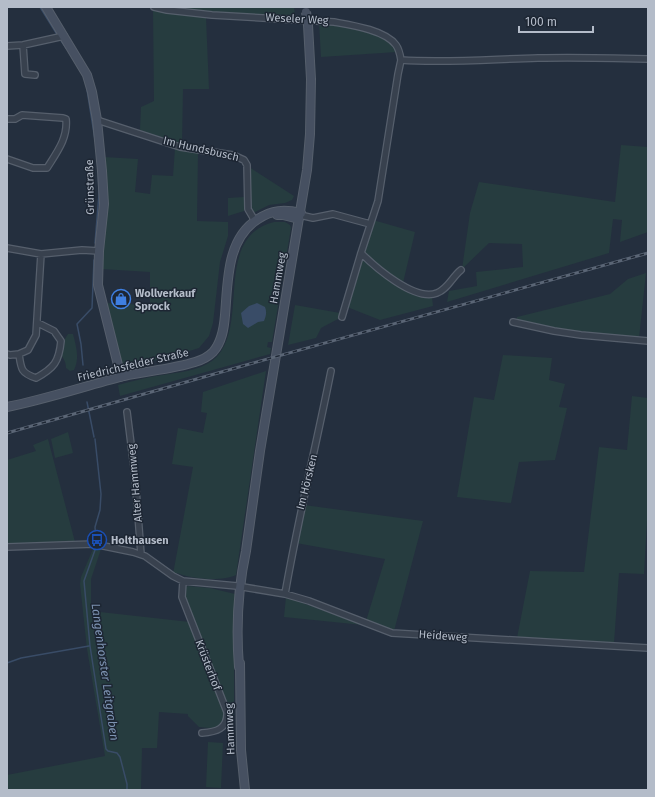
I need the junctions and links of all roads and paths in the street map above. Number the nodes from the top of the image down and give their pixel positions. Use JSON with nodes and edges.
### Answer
{"nodes":[{"id":1,"x":46,"y":7,"type":"edge"},
{"id":2,"x":154,"y":7,"type":"edge"},
{"id":3,"x":306,"y":10,"type":"edge"},
{"id":4,"x":64,"y":36,"type":"junction"},
{"id":5,"x":23,"y":45,"type":"junction"},
{"id":6,"x":7,"y":46,"type":"edge"},
{"id":7,"x":648,"y":59,"type":"edge"},
{"id":8,"x":401,"y":60,"type":"junction"},
{"id":9,"x":35,"y":75,"type":"dead end"},
{"id":10,"x":7,"y":119,"type":"edge"},
{"id":11,"x":97,"y":120,"type":"junction"},
{"id":12,"x":7,"y":159,"type":"edge"},
{"id":13,"x":300,"y":216,"type":"junction"},
{"id":14,"x":257,"y":219,"type":"junction"},
{"id":15,"x":370,"y":224,"type":"junction"},
{"id":16,"x":7,"y":248,"type":"edge"},
{"id":17,"x":99,"y":251,"type":"junction"},
{"id":18,"x":361,"y":253,"type":"junction"},
{"id":19,"x":41,"y":254,"type":"junction"},
{"id":20,"x":461,"y":270,"type":"dead end"},
{"id":21,"x":342,"y":317,"type":"dead end"},
{"id":22,"x":513,"y":322,"type":"dead end"},
{"id":23,"x":38,"y":323,"type":"junction"},
{"id":24,"x":648,"y":341,"type":"edge"},
{"id":25,"x":7,"y":354,"type":"edge"},
{"id":26,"x":19,"y":354,"type":"junction"},
{"id":27,"x":331,"y":371,"type":"dead end"},
{"id":28,"x":120,"y":377,"type":"junction"},
{"id":29,"x":7,"y":407,"type":"edge"},
{"id":30,"x":127,"y":412,"type":"dead end"},
{"id":31,"x":7,"y":547,"type":"edge"},
{"id":32,"x":141,"y":554,"type":"junction"},
{"id":33,"x":184,"y":581,"type":"junction"},
{"id":34,"x":243,"y":587,"type":"junction"},
{"id":35,"x":285,"y":594,"type":"junction"},
{"id":36,"x":648,"y":648,"type":"edge"},
{"id":37,"x":202,"y":733,"type":"dead end"},
{"id":38,"x":245,"y":790,"type":"edge"}],
"edges":[{"from":1,"to":4,"type":"main road","name":"Grünstraße"},
{"from":2,"to":8,"type":"street","name":"Weseler Weg"},
{"from":3,"to":13,"type":"main road","name":"Hammweg","bridge":true},
{"from":4,"to":5,"type":"street"},
{"from":4,"to":11,"type":"main road","name":"Grünstraße"},
{"from":5,"to":6,"type":"street"},
{"from":5,"to":9,"type":"street"},
{"from":7,"to":8,"type":"street"},
{"from":8,"to":15,"type":"street"},
{"from":10,"to":12,"type":"street"},
{"from":11,"to":14,"type":"street","name":"Im Hundsbusch"},
{"from":11,"to":17,"type":"main road","name":"Grünstraße"},
{"from":13,"to":14,"type":"main road"},
{"from":13,"to":15,"type":"street"},
{"from":13,"to":34,"type":"main road","name":"Hammweg"},
{"from":14,"to":28,"type":"main road","name":"Friedrichsfelder Straße"},
{"from":15,"to":18,"type":"street"},
{"from":16,"to":19,"type":"street"},
{"from":17,"to":19,"type":"street"},
{"from":17,"to":28,"type":"main road","name":"Grünstraße"},
{"from":18,"to":20,"type":"street"},
{"from":18,"to":21,"type":"street"},
{"from":19,"to":23,"type":"street"},
{"from":22,"to":24,"type":"street"},
{"from":23,"to":26,"type":"street"},
{"from":23,"to":26,"type":"street"},
{"from":25,"to":26,"type":"street"},
{"from":27,"to":35,"type":"street","name":"Im Hörsken"},
{"from":28,"to":29,"type":"main road","name":"Friedrichsfelder Straße"},
{"from":30,"to":32,"type":"street","name":"Alter Hammweg"},
{"from":31,"to":32,"type":"street"},
{"from":32,"to":33,"type":"street"},
{"from":33,"to":34,"type":"street","name":"Heideweg"},
{"from":33,"to":37,"type":"street","name":"Krüsterhof"},
{"from":34,"to":35,"type":"street","name":"Heideweg"},
{"from":34,"to":38,"type":"main road","name":"Hammweg"},
{"from":35,"to":36,"type":"street","name":"Heideweg"}]}
